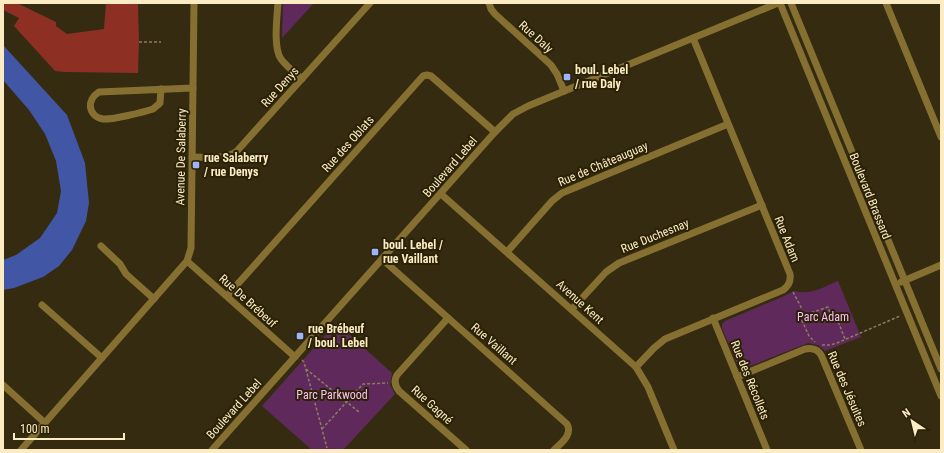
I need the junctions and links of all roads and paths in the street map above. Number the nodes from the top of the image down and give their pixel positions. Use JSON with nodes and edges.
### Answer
{"nodes":[{"id":1,"x":194,"y":3,"type":"edge"},
{"id":2,"x":278,"y":3,"type":"edge"},
{"id":3,"x":370,"y":3,"type":"edge"},
{"id":4,"x":489,"y":3,"type":"edge"},
{"id":5,"x":779,"y":3,"type":"edge"},
{"id":6,"x":791,"y":3,"type":"edge"},
{"id":7,"x":886,"y":3,"type":"edge"},
{"id":8,"x":693,"y":38,"type":"junction"},
{"id":9,"x":140,"y":42,"type":"dead end"},
{"id":10,"x":161,"y":42,"type":"dead end"},
{"id":11,"x":302,"y":79,"type":"junction"},
{"id":12,"x":193,"y":88,"type":"junction"},
{"id":13,"x":161,"y":89,"type":"junction"},
{"id":14,"x":564,"y":91,"type":"junction"},
{"id":15,"x":728,"y":124,"type":"junction"},
{"id":16,"x":495,"y":132,"type":"junction"},
{"id":17,"x":941,"y":137,"type":"edge"},
{"id":18,"x":192,"y":157,"type":"junction"},
{"id":19,"x":441,"y":194,"type":"junction"},
{"id":20,"x":762,"y":205,"type":"junction"},
{"id":21,"x":101,"y":246,"type":"dead end"},
{"id":22,"x":507,"y":252,"type":"junction"},
{"id":23,"x":382,"y":259,"type":"junction"},
{"id":24,"x":187,"y":261,"type":"junction"},
{"id":25,"x":941,"y":265,"type":"edge"},
{"id":26,"x":904,"y":280,"type":"junction"},
{"id":27,"x":895,"y":284,"type":"junction"},
{"id":28,"x":792,"y":291,"type":"dead end"},
{"id":29,"x":227,"y":296,"type":"junction"},
{"id":30,"x":154,"y":300,"type":"junction"},
{"id":31,"x":42,"y":305,"type":"dead end"},
{"id":32,"x":572,"y":309,"type":"junction"},
{"id":33,"x":802,"y":316,"type":"junction"},
{"id":34,"x":900,"y":316,"type":"dead end"},
{"id":35,"x":448,"y":318,"type":"junction"},
{"id":36,"x":713,"y":318,"type":"junction"},
{"id":37,"x":845,"y":339,"type":"junction"},
{"id":38,"x":102,"y":358,"type":"junction"},
{"id":39,"x":298,"y":359,"type":"junction"},
{"id":40,"x":636,"y":367,"type":"junction"},
{"id":41,"x":306,"y":369,"type":"junction"},
{"id":42,"x":941,"y":369,"type":"edge"},
{"id":43,"x":737,"y":377,"type":"junction"},
{"id":44,"x":390,"y":383,"type":"dead end"},
{"id":45,"x":3,"y":385,"type":"edge"},
{"id":46,"x":941,"y":396,"type":"edge"},
{"id":47,"x":347,"y":402,"type":"junction"},
{"id":48,"x":359,"y":412,"type":"dead end"},
{"id":49,"x":45,"y":423,"type":"junction"},
{"id":50,"x":322,"y":429,"type":"junction"},
{"id":51,"x":327,"y":448,"type":"dead end"},
{"id":52,"x":21,"y":450,"type":"edge"},
{"id":53,"x":212,"y":450,"type":"edge"},
{"id":54,"x":466,"y":450,"type":"edge"},
{"id":55,"x":554,"y":450,"type":"edge"},
{"id":56,"x":674,"y":450,"type":"edge"},
{"id":57,"x":767,"y":450,"type":"edge"},
{"id":58,"x":861,"y":450,"type":"edge"}],
"edges":[{"from":1,"to":12,"type":"street","name":"Avenue De Salaberry"},
{"from":2,"to":11,"type":"street"},
{"from":3,"to":11,"type":"street","name":"Rue Denys"},
{"from":4,"to":14,"type":"street","name":"Rue Daly"},
{"from":5,"to":8,"type":"street","name":"Boulevard Lebel"},
{"from":5,"to":27,"type":"street","name":"Boulevard Brassard"},
{"from":6,"to":26,"type":"street","name":"Boulevard Brassard"},
{"from":7,"to":17,"type":"street"},
{"from":8,"to":14,"type":"street","name":"Boulevard Lebel"},
{"from":8,"to":15,"type":"street","name":"Rue Adam"},
{"from":9,"to":10,"type":"path"},
{"from":11,"to":18,"type":"street","name":"Rue Denys"},
{"from":12,"to":13,"type":"street"},
{"from":12,"to":18,"type":"street","name":"Avenue De Salaberry"},
{"from":13,"to":13,"type":"street"},
{"from":14,"to":16,"type":"street","name":"Boulevard Lebel"},
{"from":15,"to":20,"type":"street","name":"Rue Adam"},
{"from":15,"to":22,"type":"street","name":"Rue de Châteauguay"},
{"from":16,"to":19,"type":"street","name":"Boulevard Lebel"},
{"from":16,"to":29,"type":"street","name":"Rue des Oblats"},
{"from":18,"to":24,"type":"street","name":"Avenue De Salaberry"},
{"from":19,"to":22,"type":"street","name":"Avenue Kent"},
{"from":19,"to":23,"type":"street","name":"Boulevard Lebel"},
{"from":20,"to":32,"type":"street","name":"Rue Duchesnay"},
{"from":20,"to":36,"type":"street","name":"Rue Adam"},
{"from":21,"to":30,"type":"street"},
{"from":22,"to":32,"type":"street","name":"Avenue Kent"},
{"from":23,"to":35,"type":"street","name":"Rue Vaillant"},
{"from":23,"to":39,"type":"street","name":"Boulevard Lebel"},
{"from":24,"to":29,"type":"street","name":"Rue De Brébeuf"},
{"from":24,"to":30,"type":"street","name":"Avenue De Salaberry"},
{"from":25,"to":26,"type":"street"},
{"from":26,"to":27,"type":"street"},
{"from":26,"to":42,"type":"street","name":"Boulevard Brassard"},
{"from":27,"to":46,"type":"street","name":"Boulevard Brassard"},
{"from":28,"to":33,"type":"path"},
{"from":29,"to":39,"type":"street","name":"Rue De Brébeuf"},
{"from":30,"to":38,"type":"street","name":"Avenue De Salaberry"},
{"from":31,"to":38,"type":"street"},
{"from":32,"to":40,"type":"street","name":"Avenue Kent"},
{"from":33,"to":37,"type":"path"},
{"from":33,"to":37,"type":"path"},
{"from":34,"to":37,"type":"path"},
{"from":35,"to":54,"type":"street","name":"Rue Gagné"},
{"from":35,"to":55,"type":"street","name":"Rue Vaillant"},
{"from":36,"to":40,"type":"street","name":"Rue Adam"},
{"from":36,"to":43,"type":"street","name":"Rue des Récollets"},
{"from":38,"to":49,"type":"street","name":"Avenue De Salaberry"},
{"from":39,"to":41,"type":"path"},
{"from":39,"to":53,"type":"street","name":"Boulevard Lebel"},
{"from":40,"to":56,"type":"street","name":"Avenue Kent"},
{"from":41,"to":47,"type":"path"},
{"from":41,"to":50,"type":"path"},
{"from":43,"to":57,"type":"street","name":"Rue des Récollets"},
{"from":43,"to":58,"type":"street","name":"Rue des Jésuites"},
{"from":44,"to":47,"type":"path"},
{"from":45,"to":49,"type":"street"},
{"from":47,"to":48,"type":"path"},
{"from":47,"to":50,"type":"path"},
{"from":49,"to":52,"type":"street","name":"Avenue De Salaberry"},
{"from":50,"to":51,"type":"path"}]}
